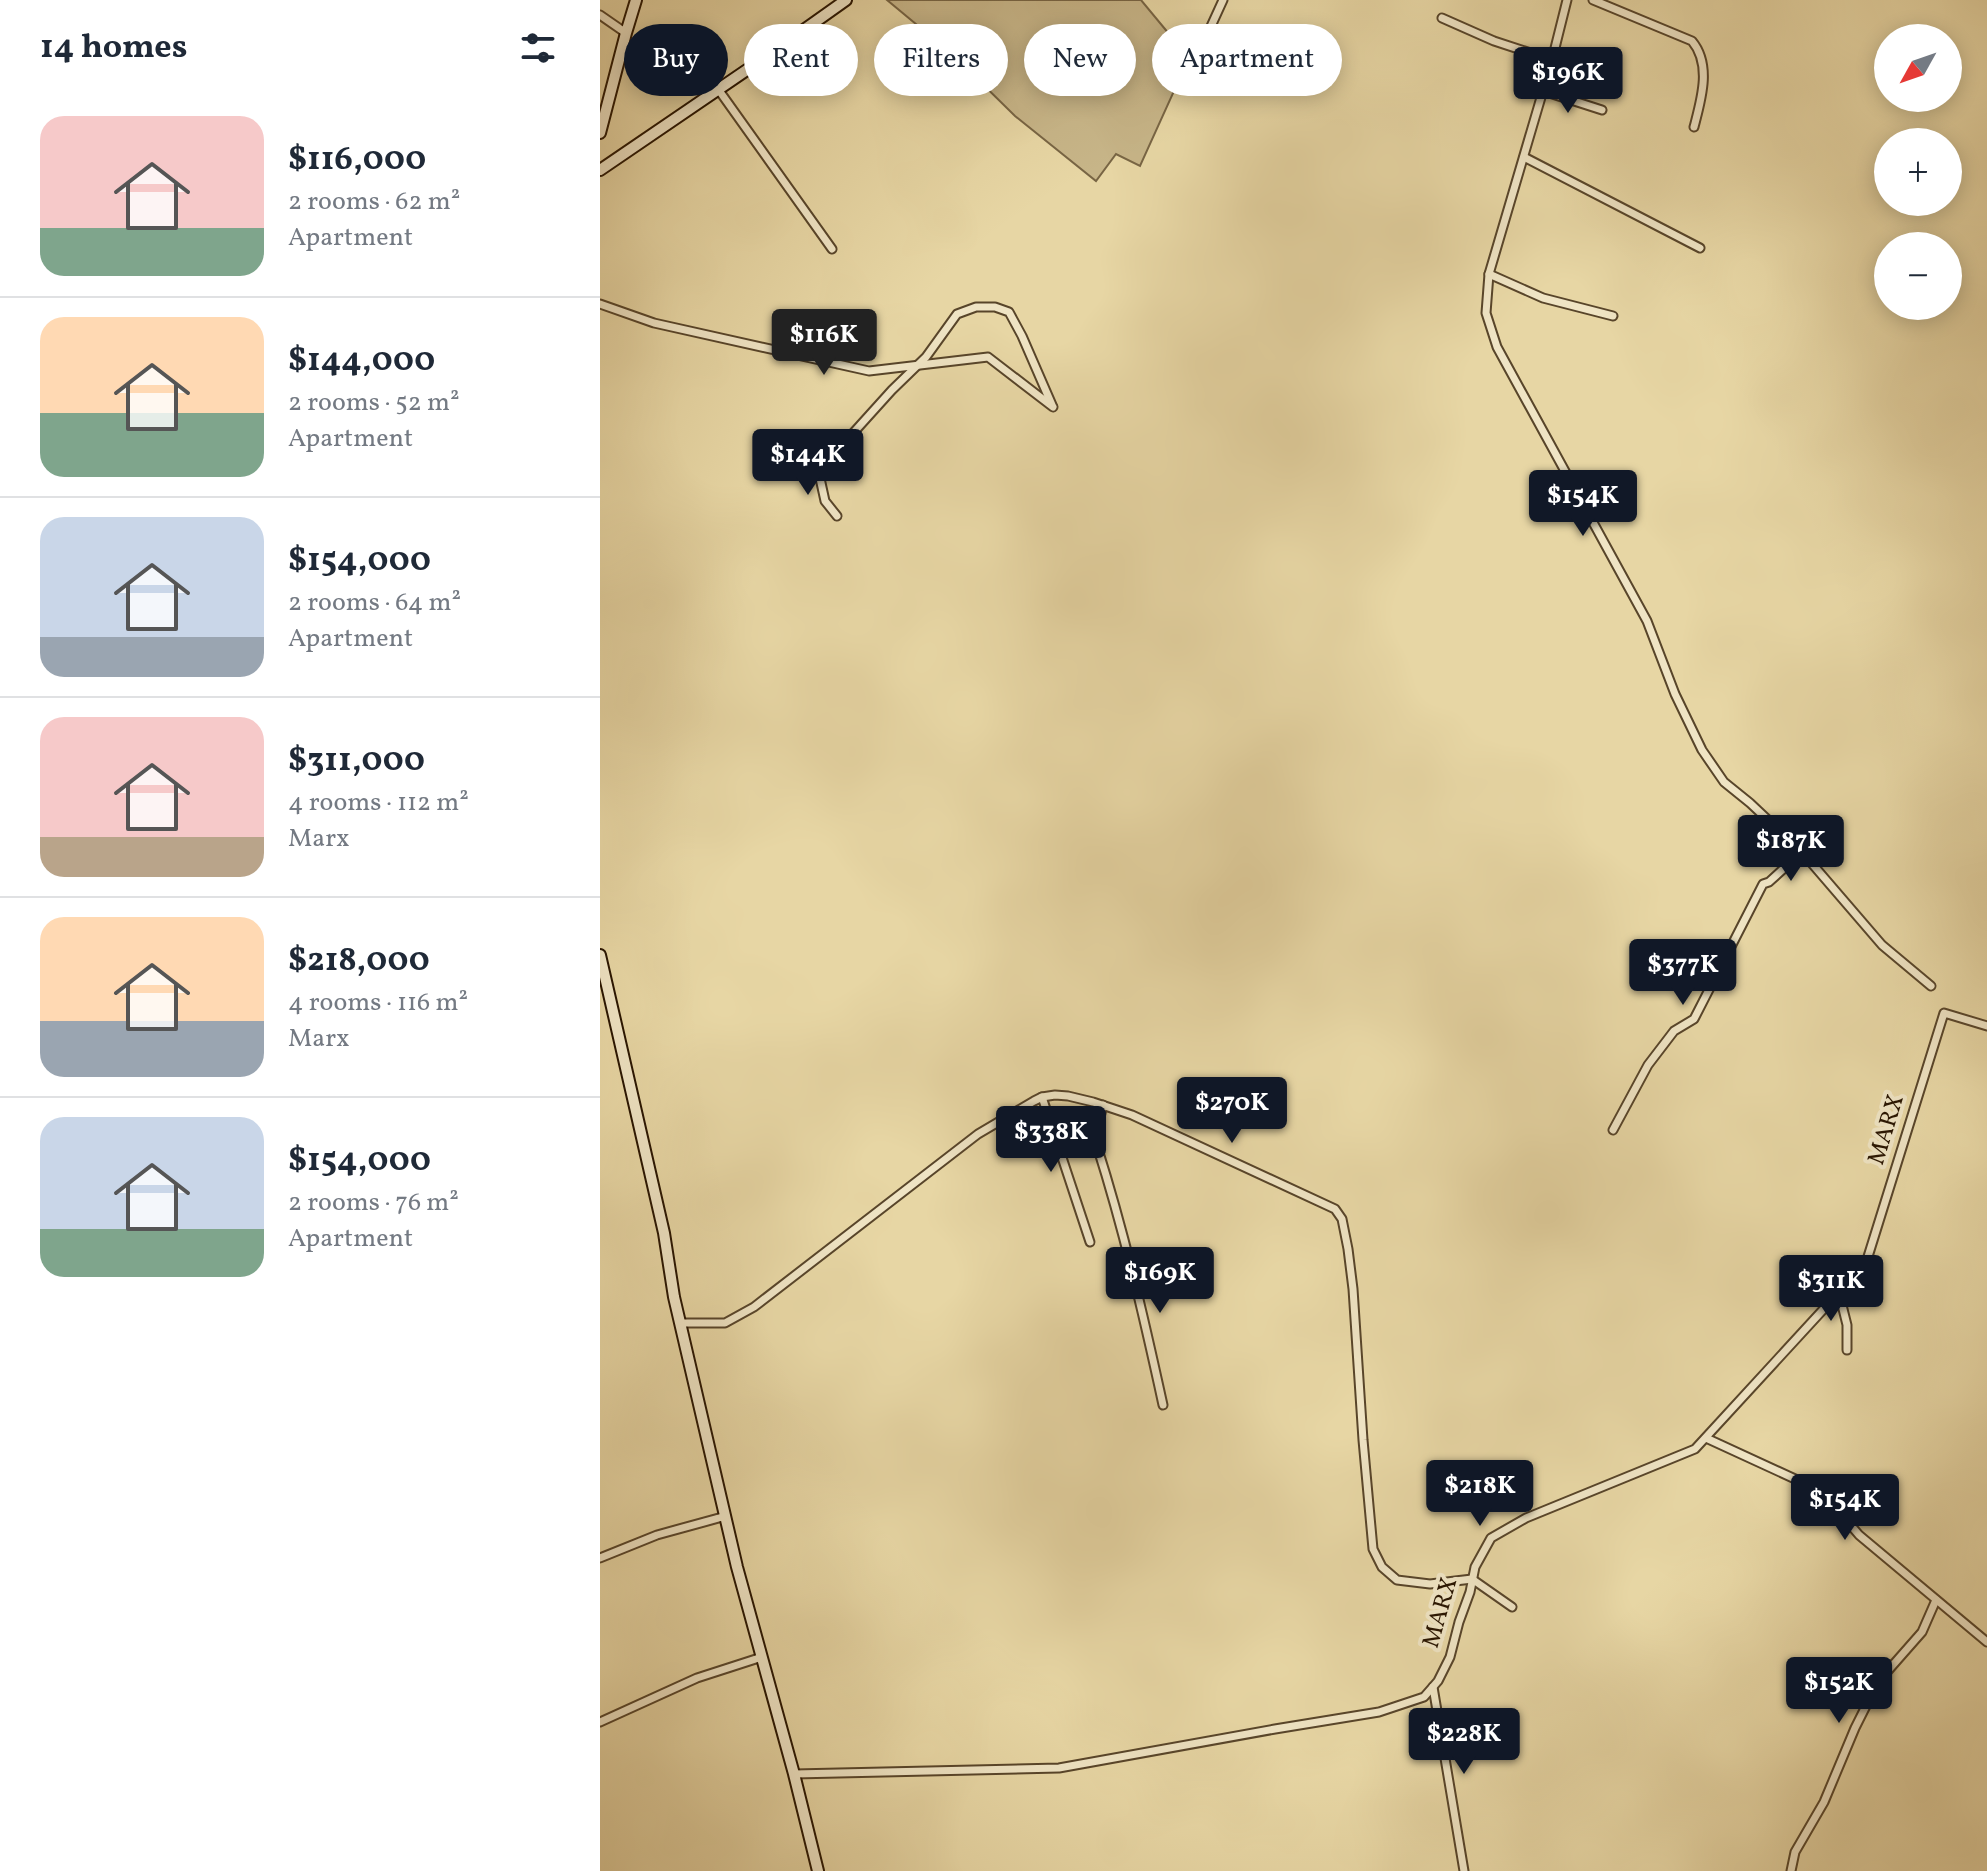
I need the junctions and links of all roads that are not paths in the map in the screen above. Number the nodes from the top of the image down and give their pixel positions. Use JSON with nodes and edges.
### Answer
{"nodes":[{"id":1,"x":636,"y":0,"type":"edge"},
{"id":2,"x":846,"y":0,"type":"edge"},
{"id":3,"x":1223,"y":0,"type":"edge"},
{"id":4,"x":1567,"y":0,"type":"edge"},
{"id":5,"x":1593,"y":0,"type":"edge"},
{"id":6,"x":600,"y":15,"type":"edge"},
{"id":7,"x":1442,"y":18,"type":"dead end"},
{"id":8,"x":629,"y":24,"type":"edge"},
{"id":9,"x":1212,"y":24,"type":"edge"},
{"id":10,"x":624,"y":32,"type":"edge"},
{"id":11,"x":624,"y":41,"type":"edge"},
{"id":12,"x":1552,"y":60,"type":"junction"},
{"id":13,"x":728,"y":82,"type":"edge"},
{"id":14,"x":1543,"y":91,"type":"junction"},
{"id":15,"x":708,"y":96,"type":"edge"},
{"id":16,"x":723,"y":96,"type":"edge"},
{"id":17,"x":1602,"y":110,"type":"dead end"},
{"id":18,"x":1694,"y":127,"type":"dead end"},
{"id":19,"x":600,"y":133,"type":"edge"},
{"id":20,"x":1524,"y":157,"type":"junction"},
{"id":21,"x":600,"y":170,"type":"edge"},
{"id":22,"x":1700,"y":248,"type":"dead end"},
{"id":23,"x":832,"y":249,"type":"dead end"},
{"id":24,"x":1489,"y":274,"type":"junction"},
{"id":25,"x":600,"y":304,"type":"edge"},
{"id":26,"x":1613,"y":316,"type":"dead end"},
{"id":27,"x":918,"y":365,"type":"junction"},
{"id":28,"x":837,"y":516,"type":"dead end"},
{"id":29,"x":1802,"y":852,"type":"junction"},
{"id":30,"x":600,"y":955,"type":"edge"},
{"id":31,"x":1931,"y":986,"type":"dead end"},
{"id":32,"x":606,"y":1010,"type":"edge"},
{"id":33,"x":1987,"y":1026,"type":"edge"},
{"id":34,"x":1042,"y":1097,"type":"junction"},
{"id":35,"x":1103,"y":1105,"type":"junction"},
{"id":36,"x":1613,"y":1130,"type":"dead end"},
{"id":37,"x":1090,"y":1242,"type":"dead end"},
{"id":38,"x":1839,"y":1293,"type":"junction"},
{"id":39,"x":681,"y":1323,"type":"junction"},
{"id":40,"x":1847,"y":1350,"type":"dead end"},
{"id":41,"x":1163,"y":1405,"type":"dead end"},
{"id":42,"x":1706,"y":1438,"type":"junction"},
{"id":43,"x":726,"y":1516,"type":"junction"},
{"id":44,"x":600,"y":1558,"type":"edge"},
{"id":45,"x":1472,"y":1579,"type":"junction"},
{"id":46,"x":1936,"y":1600,"type":"junction"},
{"id":47,"x":1512,"y":1607,"type":"dead end"},
{"id":48,"x":1987,"y":1642,"type":"edge"},
{"id":49,"x":762,"y":1657,"type":"junction"},
{"id":50,"x":1433,"y":1687,"type":"junction"},
{"id":51,"x":600,"y":1722,"type":"edge"},
{"id":52,"x":794,"y":1774,"type":"junction"},
{"id":53,"x":818,"y":1871,"type":"edge"},
{"id":54,"x":1464,"y":1871,"type":"edge"},
{"id":55,"x":1791,"y":1871,"type":"edge"}],
"edges":[{"from":1,"to":8,"type":"street"},
{"from":2,"to":13,"type":"street"},
{"from":3,"to":9,"type":"street"},
{"from":4,"to":12,"type":"street"},
{"from":5,"to":18,"type":"street"},
{"from":6,"to":10,"type":"street"},
{"from":7,"to":12,"type":"street"},
{"from":11,"to":19,"type":"street"},
{"from":12,"to":14,"type":"street"},
{"from":14,"to":17,"type":"street"},
{"from":14,"to":20,"type":"street"},
{"from":15,"to":21,"type":"street"},
{"from":16,"to":23,"type":"street"},
{"from":20,"to":22,"type":"street"},
{"from":20,"to":24,"type":"street"},
{"from":24,"to":26,"type":"street"},
{"from":24,"to":29,"type":"street"},
{"from":25,"to":27,"type":"street"},
{"from":27,"to":27,"type":"street"},
{"from":27,"to":28,"type":"street"},
{"from":29,"to":31,"type":"street"},
{"from":29,"to":36,"type":"street"},
{"from":30,"to":32,"type":"street"},
{"from":32,"to":39,"type":"street"},
{"from":33,"to":38,"type":"street","name":"MARX"},
{"from":34,"to":35,"type":"street"},
{"from":34,"to":37,"type":"street"},
{"from":34,"to":39,"type":"street"},
{"from":35,"to":41,"type":"street"},
{"from":35,"to":45,"type":"street"},
{"from":38,"to":40,"type":"street"},
{"from":38,"to":42,"type":"street","name":"MARX"},
{"from":39,"to":43,"type":"street"},
{"from":42,"to":45,"type":"street","name":"MARX"},
{"from":42,"to":46,"type":"street"},
{"from":43,"to":44,"type":"street"},
{"from":43,"to":49,"type":"street"},
{"from":45,"to":47,"type":"street"},
{"from":45,"to":50,"type":"street","name":"MARX"},
{"from":46,"to":48,"type":"street"},
{"from":46,"to":55,"type":"street"},
{"from":49,"to":51,"type":"street"},
{"from":49,"to":52,"type":"street"},
{"from":50,"to":52,"type":"street"},
{"from":50,"to":54,"type":"street"},
{"from":52,"to":53,"type":"street"}]}
